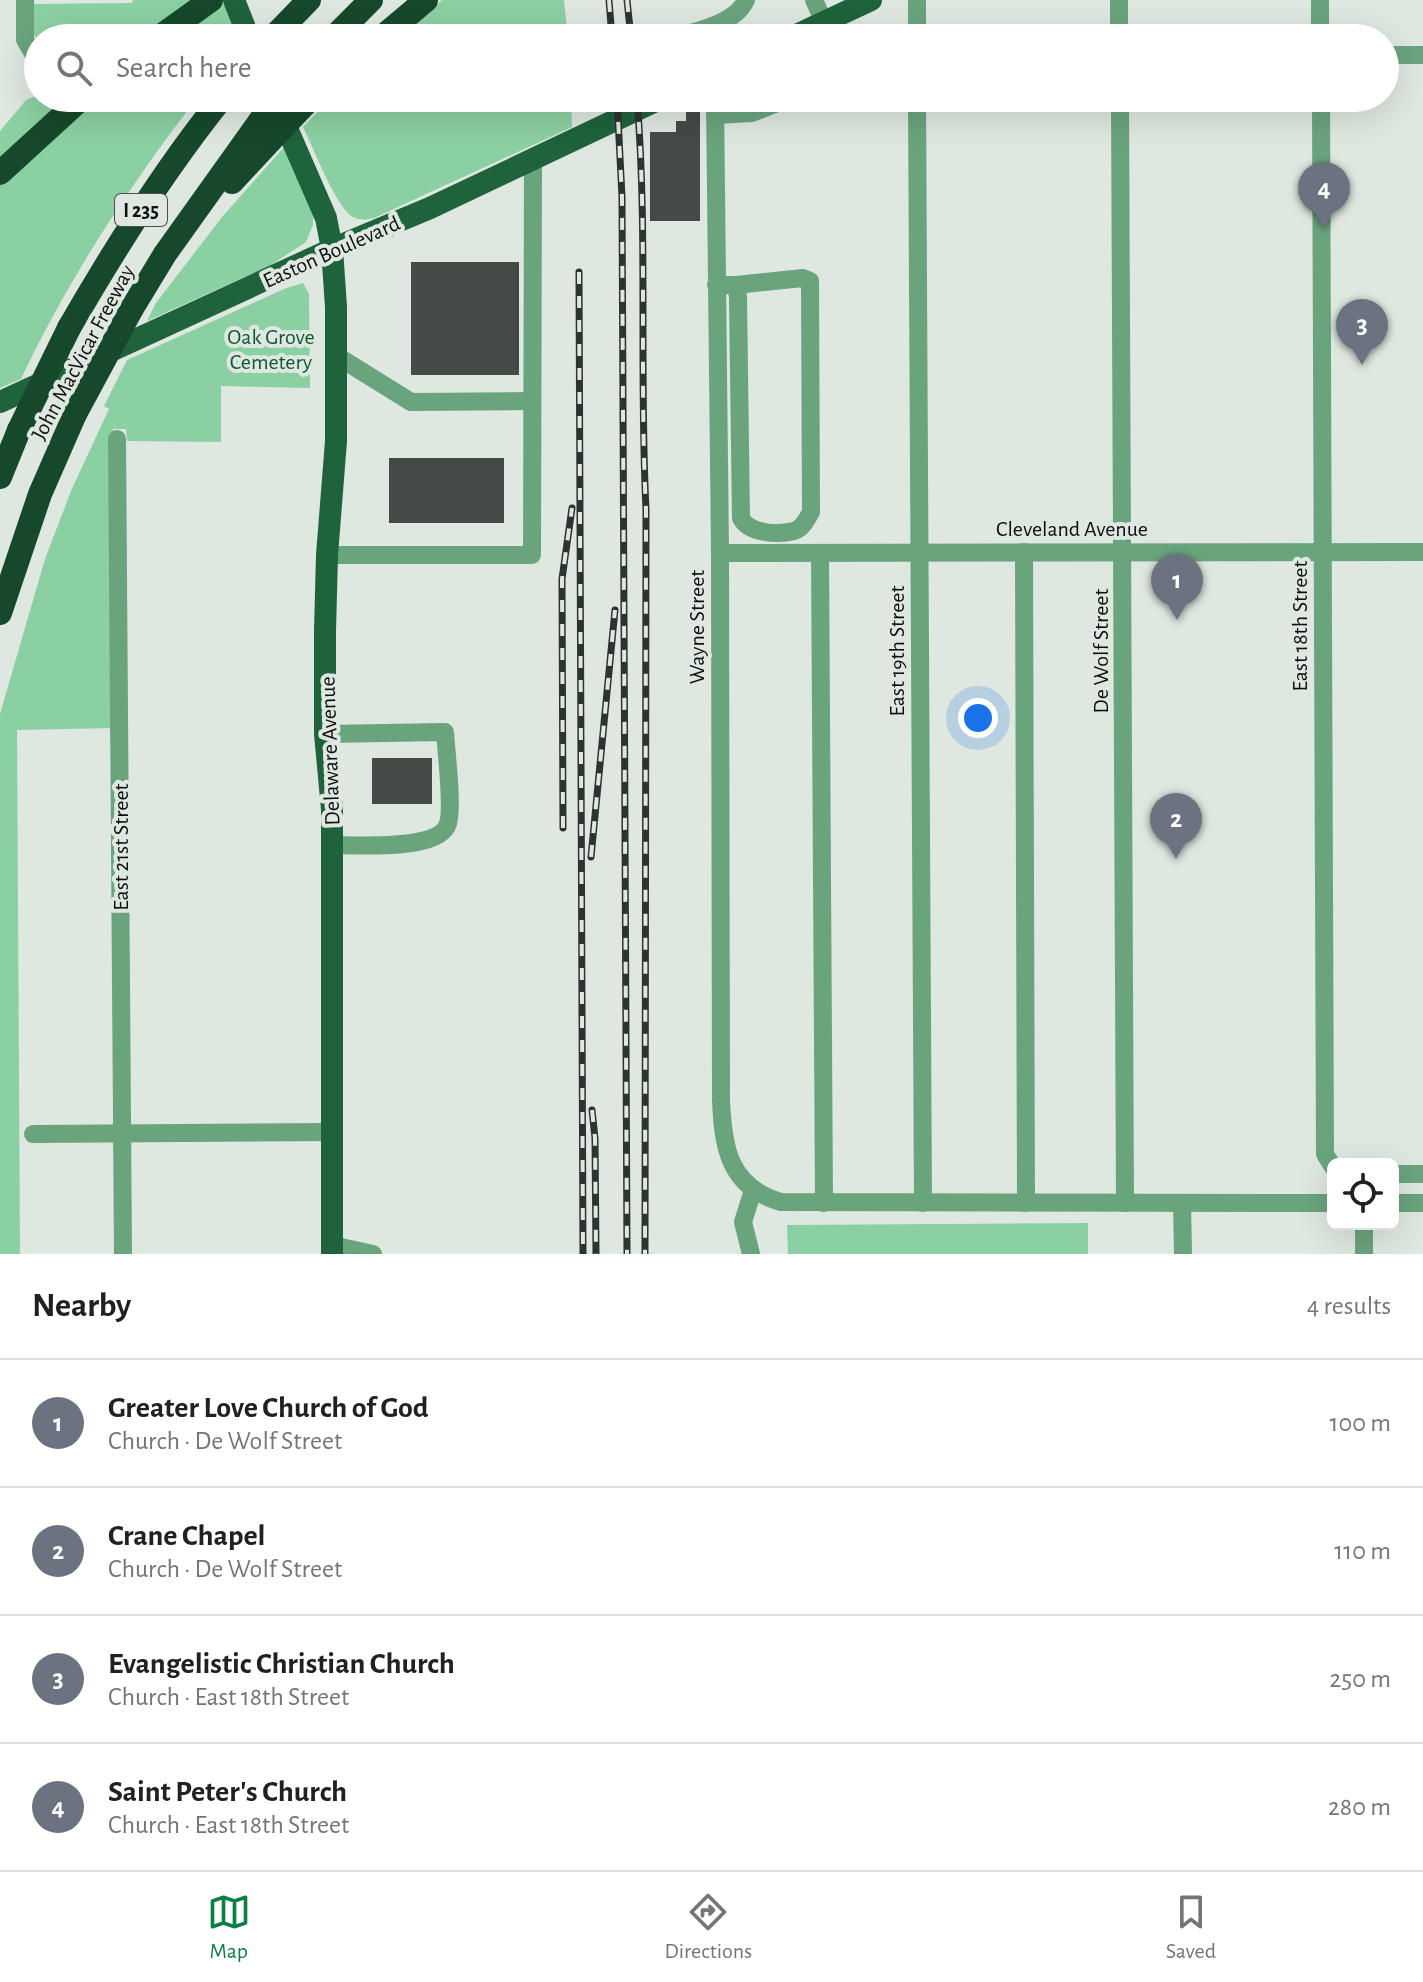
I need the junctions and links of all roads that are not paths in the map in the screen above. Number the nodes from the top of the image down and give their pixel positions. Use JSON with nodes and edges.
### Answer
{"nodes":[{"id":1,"x":25,"y":0,"type":"edge"},
{"id":2,"x":234,"y":0,"type":"edge"},
{"id":3,"x":309,"y":0,"type":"edge"},
{"id":4,"x":371,"y":0,"type":"edge"},
{"id":5,"x":426,"y":0,"type":"edge"},
{"id":6,"x":746,"y":0,"type":"edge"},
{"id":7,"x":814,"y":0,"type":"edge"},
{"id":8,"x":871,"y":0,"type":"edge"},
{"id":9,"x":917,"y":0,"type":"edge"},
{"id":10,"x":1119,"y":0,"type":"edge"},
{"id":11,"x":1320,"y":0,"type":"edge"},
{"id":12,"x":208,"y":2,"type":"edge"},
{"id":13,"x":25,"y":24,"type":"edge"},
{"id":14,"x":177,"y":24,"type":"edge"},
{"id":15,"x":243,"y":24,"type":"edge"},
{"id":16,"x":285,"y":24,"type":"edge"},
{"id":17,"x":347,"y":24,"type":"edge"},
{"id":18,"x":398,"y":24,"type":"edge"},
{"id":19,"x":715,"y":24,"type":"edge"},
{"id":20,"x":816,"y":24,"type":"edge"},
{"id":21,"x":826,"y":24,"type":"edge"},
{"id":22,"x":917,"y":24,"type":"edge"},
{"id":23,"x":1119,"y":24,"type":"edge"},
{"id":24,"x":1320,"y":24,"type":"edge"},
{"id":25,"x":1399,"y":55,"type":"edge"},
{"id":26,"x":1423,"y":55,"type":"edge"},
{"id":27,"x":67,"y":112,"type":"edge"},
{"id":28,"x":210,"y":112,"type":"edge"},
{"id":29,"x":271,"y":112,"type":"edge"},
{"id":30,"x":282,"y":112,"type":"edge"},
{"id":31,"x":291,"y":112,"type":"edge"},
{"id":32,"x":632,"y":112,"type":"edge"},
{"id":33,"x":715,"y":112,"type":"edge"},
{"id":34,"x":917,"y":112,"type":"edge"},
{"id":35,"x":1120,"y":112,"type":"edge"},
{"id":36,"x":1321,"y":112,"type":"edge"},
{"id":37,"x":265,"y":130,"type":"junction"},
{"id":38,"x":533,"y":159,"type":"junction"},
{"id":39,"x":0,"y":173,"type":"edge"},
{"id":40,"x":332,"y":249,"type":"junction"},
{"id":41,"x":716,"y":285,"type":"junction"},
{"id":42,"x":736,"y":285,"type":"junction"},
{"id":43,"x":337,"y":356,"type":"junction"},
{"id":44,"x":532,"y":401,"type":"junction"},
{"id":45,"x":0,"y":402,"type":"edge"},
{"id":46,"x":117,"y":439,"type":"dead end"},
{"id":47,"x":0,"y":477,"type":"edge"},
{"id":48,"x":1024,"y":552,"type":"junction"},
{"id":49,"x":1123,"y":552,"type":"junction"},
{"id":50,"x":1323,"y":552,"type":"junction"},
{"id":51,"x":1423,"y":552,"type":"edge"},
{"id":52,"x":720,"y":553,"type":"junction"},
{"id":53,"x":820,"y":553,"type":"junction"},
{"id":54,"x":920,"y":553,"type":"junction"},
{"id":55,"x":327,"y":555,"type":"junction"},
{"id":56,"x":0,"y":613,"type":"edge"},
{"id":57,"x":325,"y":734,"type":"junction"},
{"id":58,"x":332,"y":845,"type":"junction"},
{"id":59,"x":332,"y":1132,"type":"junction"},
{"id":60,"x":33,"y":1134,"type":"dead end"},
{"id":61,"x":122,"y":1135,"type":"junction"},
{"id":62,"x":1329,"y":1158,"type":"edge"},
{"id":63,"x":1399,"y":1174,"type":"edge"},
{"id":64,"x":1423,"y":1174,"type":"edge"},
{"id":65,"x":753,"y":1190,"type":"junction"},
{"id":66,"x":824,"y":1203,"type":"junction"},
{"id":67,"x":923,"y":1203,"type":"junction"},
{"id":68,"x":1026,"y":1203,"type":"junction"},
{"id":69,"x":1125,"y":1203,"type":"junction"},
{"id":70,"x":1182,"y":1203,"type":"junction"},
{"id":71,"x":1327,"y":1203,"type":"edge"},
{"id":72,"x":1399,"y":1203,"type":"edge"},
{"id":73,"x":1423,"y":1203,"type":"edge"},
{"id":74,"x":1364,"y":1230,"type":"edge"},
{"id":75,"x":332,"y":1250,"type":"edge"},
{"id":76,"x":123,"y":1254,"type":"edge"},
{"id":77,"x":373,"y":1254,"type":"edge"},
{"id":78,"x":751,"y":1254,"type":"edge"},
{"id":79,"x":1183,"y":1254,"type":"edge"},
{"id":80,"x":1364,"y":1254,"type":"edge"}],
"edges":[{"from":1,"to":13,"type":"street"},
{"from":2,"to":15,"type":"main road"},
{"from":3,"to":16,"type":"highway"},
{"from":4,"to":17,"type":"highway"},
{"from":5,"to":18,"type":"highway"},
{"from":6,"to":19,"type":"street"},
{"from":7,"to":20,"type":"street"},
{"from":8,"to":21,"type":"main road"},
{"from":9,"to":22,"type":"street"},
{"from":10,"to":23,"type":"street"},
{"from":11,"to":24,"type":"street"},
{"from":12,"to":14,"type":"highway"},
{"from":25,"to":26,"type":"street"},
{"from":27,"to":39,"type":"highway"},
{"from":28,"to":47,"type":"highway","name":"John MacVicar Freeway","number":"I 235","bridge":true},
{"from":29,"to":37,"type":"highway","bridge":true},
{"from":30,"to":40,"type":"main road"},
{"from":31,"to":37,"type":"highway","bridge":true},
{"from":32,"to":38,"type":"main road","name":"Easton Boulevard"},
{"from":33,"to":41,"type":"street","name":"Wayne Street"},
{"from":34,"to":54,"type":"street","name":"East 19th Street"},
{"from":35,"to":49,"type":"street","name":"De Wolf Street"},
{"from":36,"to":50,"type":"street","name":"East 18th Street"},
{"from":37,"to":56,"type":"highway","name":"John MacVicar Freeway","number":"I 235","bridge":true},
{"from":38,"to":40,"type":"main road","name":"Easton Boulevard"},
{"from":38,"to":44,"type":"street"},
{"from":40,"to":43,"type":"main road","name":"Delaware Avenue"},
{"from":40,"to":45,"type":"main road","name":"Easton Boulevard"},
{"from":41,"to":42,"type":"street"},
{"from":41,"to":52,"type":"street","name":"Wayne Street"},
{"from":42,"to":42,"type":"street"},
{"from":43,"to":44,"type":"street"},
{"from":43,"to":55,"type":"main road","name":"Delaware Avenue"},
{"from":44,"to":55,"type":"street"},
{"from":46,"to":61,"type":"street","name":"East 21st Street"},
{"from":48,"to":49,"type":"street","name":"Cleveland Avenue"},
{"from":48,"to":54,"type":"street","name":"Cleveland Avenue"},
{"from":48,"to":68,"type":"street"},
{"from":49,"to":50,"type":"street","name":"Cleveland Avenue"},
{"from":49,"to":69,"type":"street","name":"De Wolf Street"},
{"from":50,"to":51,"type":"street","name":"Cleveland Avenue"},
{"from":50,"to":62,"type":"street","name":"East 18th Street"},
{"from":52,"to":53,"type":"street","name":"Cleveland Avenue"},
{"from":52,"to":65,"type":"street","name":"Wayne Street"},
{"from":53,"to":54,"type":"street","name":"Cleveland Avenue"},
{"from":53,"to":66,"type":"street"},
{"from":54,"to":67,"type":"street","name":"East 19th Street"},
{"from":55,"to":57,"type":"main road","name":"Delaware Avenue"},
{"from":57,"to":58,"type":"main road","name":"Delaware Avenue"},
{"from":57,"to":58,"type":"street"},
{"from":58,"to":59,"type":"main road","name":"Delaware Avenue"},
{"from":59,"to":61,"type":"street"},
{"from":59,"to":75,"type":"main road","name":"Delaware Avenue"},
{"from":60,"to":61,"type":"street"},
{"from":61,"to":76,"type":"street","name":"East 21st Street"},
{"from":63,"to":64,"type":"street"},
{"from":65,"to":66,"type":"street"},
{"from":65,"to":78,"type":"street"},
{"from":66,"to":67,"type":"street"},
{"from":67,"to":68,"type":"street"},
{"from":68,"to":69,"type":"street"},
{"from":69,"to":70,"type":"street"},
{"from":70,"to":71,"type":"street"},
{"from":70,"to":79,"type":"street"},
{"from":72,"to":73,"type":"street"},
{"from":74,"to":80,"type":"street"},
{"from":75,"to":77,"type":"street"}]}
